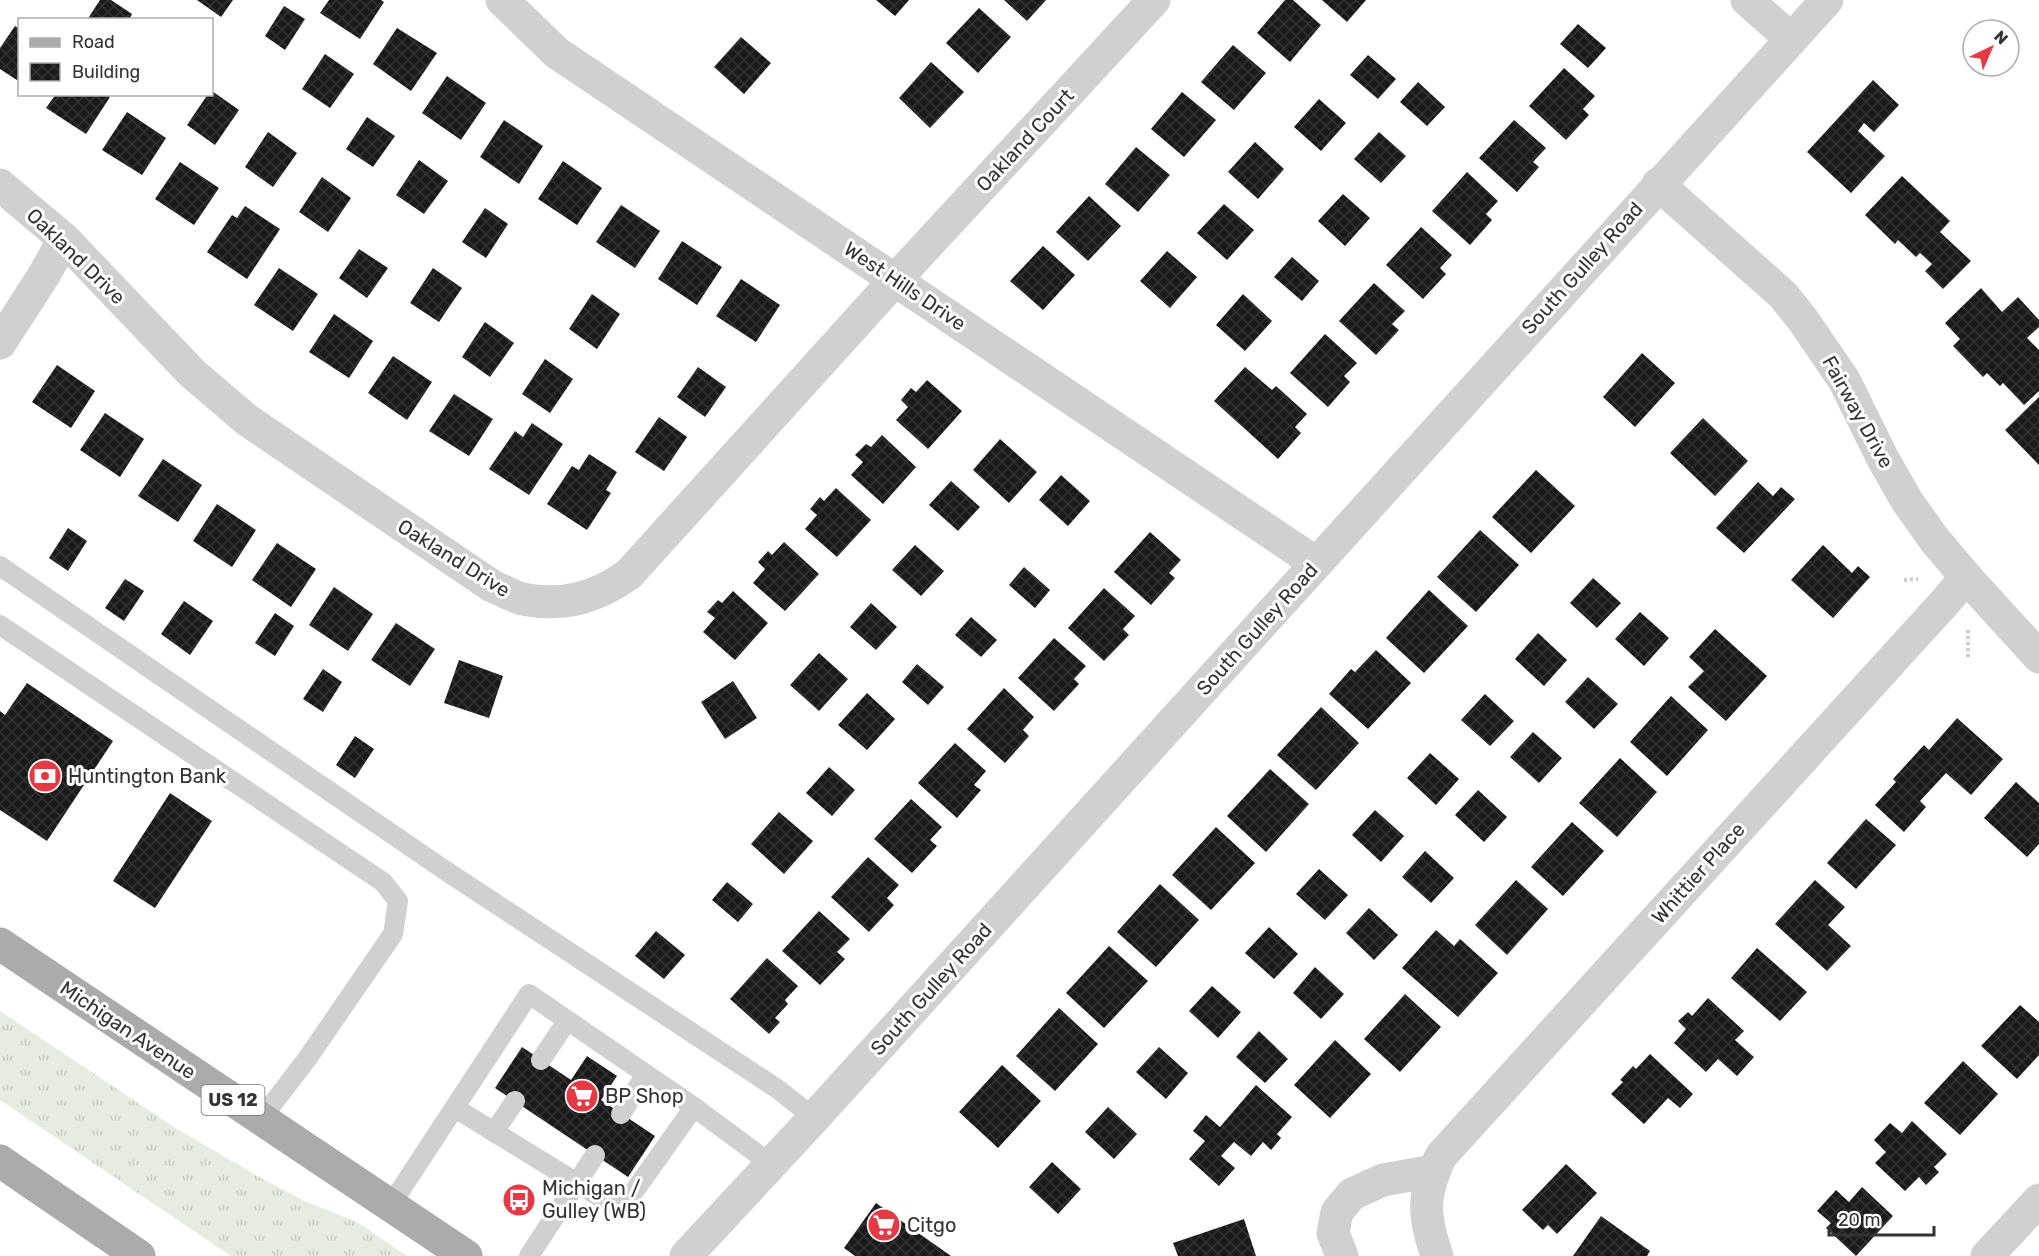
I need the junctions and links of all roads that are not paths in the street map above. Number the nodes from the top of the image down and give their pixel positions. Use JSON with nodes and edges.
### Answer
{"nodes":[{"id":1,"x":503,"y":0,"type":"edge"},
{"id":2,"x":1154,"y":0,"type":"edge"},
{"id":3,"x":1747,"y":0,"type":"edge"},
{"id":4,"x":1827,"y":0,"type":"edge"},
{"id":5,"x":1791,"y":39,"type":"junction"},
{"id":6,"x":1658,"y":184,"type":"junction"},
{"id":7,"x":0,"y":185,"type":"edge"},
{"id":8,"x":64,"y":239,"type":"junction"},
{"id":9,"x":895,"y":280,"type":"junction"},
{"id":10,"x":0,"y":344,"type":"edge"},
{"id":11,"x":1316,"y":563,"type":"junction"},
{"id":12,"x":0,"y":566,"type":"edge"},
{"id":13,"x":1965,"y":577,"type":"junction"},
{"id":14,"x":0,"y":625,"type":"edge"},
{"id":15,"x":2039,"y":657,"type":"edge"},
{"id":16,"x":0,"y":944,"type":"edge"},
{"id":17,"x":567,"y":1021,"type":"junction"},
{"id":18,"x":541,"y":1060,"type":"dead end"},
{"id":19,"x":646,"y":1074,"type":"junction"},
{"id":20,"x":515,"y":1101,"type":"dead end"},
{"id":21,"x":694,"y":1107,"type":"junction"},
{"id":22,"x":455,"y":1108,"type":"junction"},
{"id":23,"x":621,"y":1114,"type":"dead end"},
{"id":24,"x":814,"y":1118,"type":"junction"},
{"id":25,"x":261,"y":1119,"type":"junction"},
{"id":26,"x":494,"y":1132,"type":"junction"},
{"id":27,"x":595,"y":1155,"type":"dead end"},
{"id":28,"x":0,"y":1161,"type":"edge"},
{"id":29,"x":771,"y":1164,"type":"junction"},
{"id":30,"x":1434,"y":1171,"type":"junction"},
{"id":31,"x":576,"y":1182,"type":"junction"},
{"id":32,"x":2039,"y":1200,"type":"edge"},
{"id":33,"x":390,"y":1206,"type":"junction"},
{"id":34,"x":1432,"y":1244,"type":"edge"},
{"id":35,"x":139,"y":1256,"type":"edge"},
{"id":36,"x":466,"y":1256,"type":"edge"},
{"id":37,"x":529,"y":1256,"type":"edge"},
{"id":38,"x":686,"y":1256,"type":"edge"},
{"id":39,"x":1342,"y":1256,"type":"edge"},
{"id":40,"x":1987,"y":1256,"type":"edge"}],
"edges":[{"from":1,"to":9,"type":"street","name":"West Hills Drive"},
{"from":2,"to":9,"type":"street","name":"Oakland Court"},
{"from":3,"to":5,"type":"street"},
{"from":4,"to":5,"type":"street","name":"South Gulley Road"},
{"from":5,"to":6,"type":"street","name":"South Gulley Road"},
{"from":6,"to":11,"type":"street","name":"South Gulley Road"},
{"from":6,"to":13,"type":"street","name":"Fairway Drive"},
{"from":7,"to":8,"type":"street","name":"Oakland Drive"},
{"from":8,"to":9,"type":"street","name":"Oakland Drive"},
{"from":8,"to":10,"type":"street"},
{"from":9,"to":11,"type":"street","name":"West Hills Drive"},
{"from":11,"to":24,"type":"street","name":"South Gulley Road"},
{"from":12,"to":24,"type":"lane"},
{"from":13,"to":15,"type":"street","name":"Fairway Drive"},
{"from":13,"to":30,"type":"street","name":"Whittier Place"},
{"from":14,"to":25,"type":"lane"},
{"from":16,"to":25,"type":"main road","name":"Michigan Avenue","number":"US 12"},
{"from":17,"to":18,"type":"lane"},
{"from":17,"to":19,"type":"lane"},
{"from":17,"to":22,"type":"lane"},
{"from":19,"to":21,"type":"lane"},
{"from":19,"to":23,"type":"lane"},
{"from":20,"to":26,"type":"lane"},
{"from":21,"to":29,"type":"lane"},
{"from":21,"to":31,"type":"lane"},
{"from":22,"to":26,"type":"lane"},
{"from":22,"to":33,"type":"lane"},
{"from":24,"to":29,"type":"street","name":"South Gulley Road"},
{"from":25,"to":33,"type":"main road","name":"Michigan Avenue","number":"US 12"},
{"from":26,"to":31,"type":"lane"},
{"from":27,"to":31,"type":"lane"},
{"from":28,"to":35,"type":"main road"},
{"from":29,"to":38,"type":"street","name":"South Gulley Road"},
{"from":30,"to":34,"type":"street","name":"Whittier Place"},
{"from":30,"to":39,"type":"street"},
{"from":31,"to":37,"type":"lane"},
{"from":32,"to":40,"type":"street"},
{"from":33,"to":36,"type":"main road","name":"Michigan Avenue","number":"US 12"}]}
